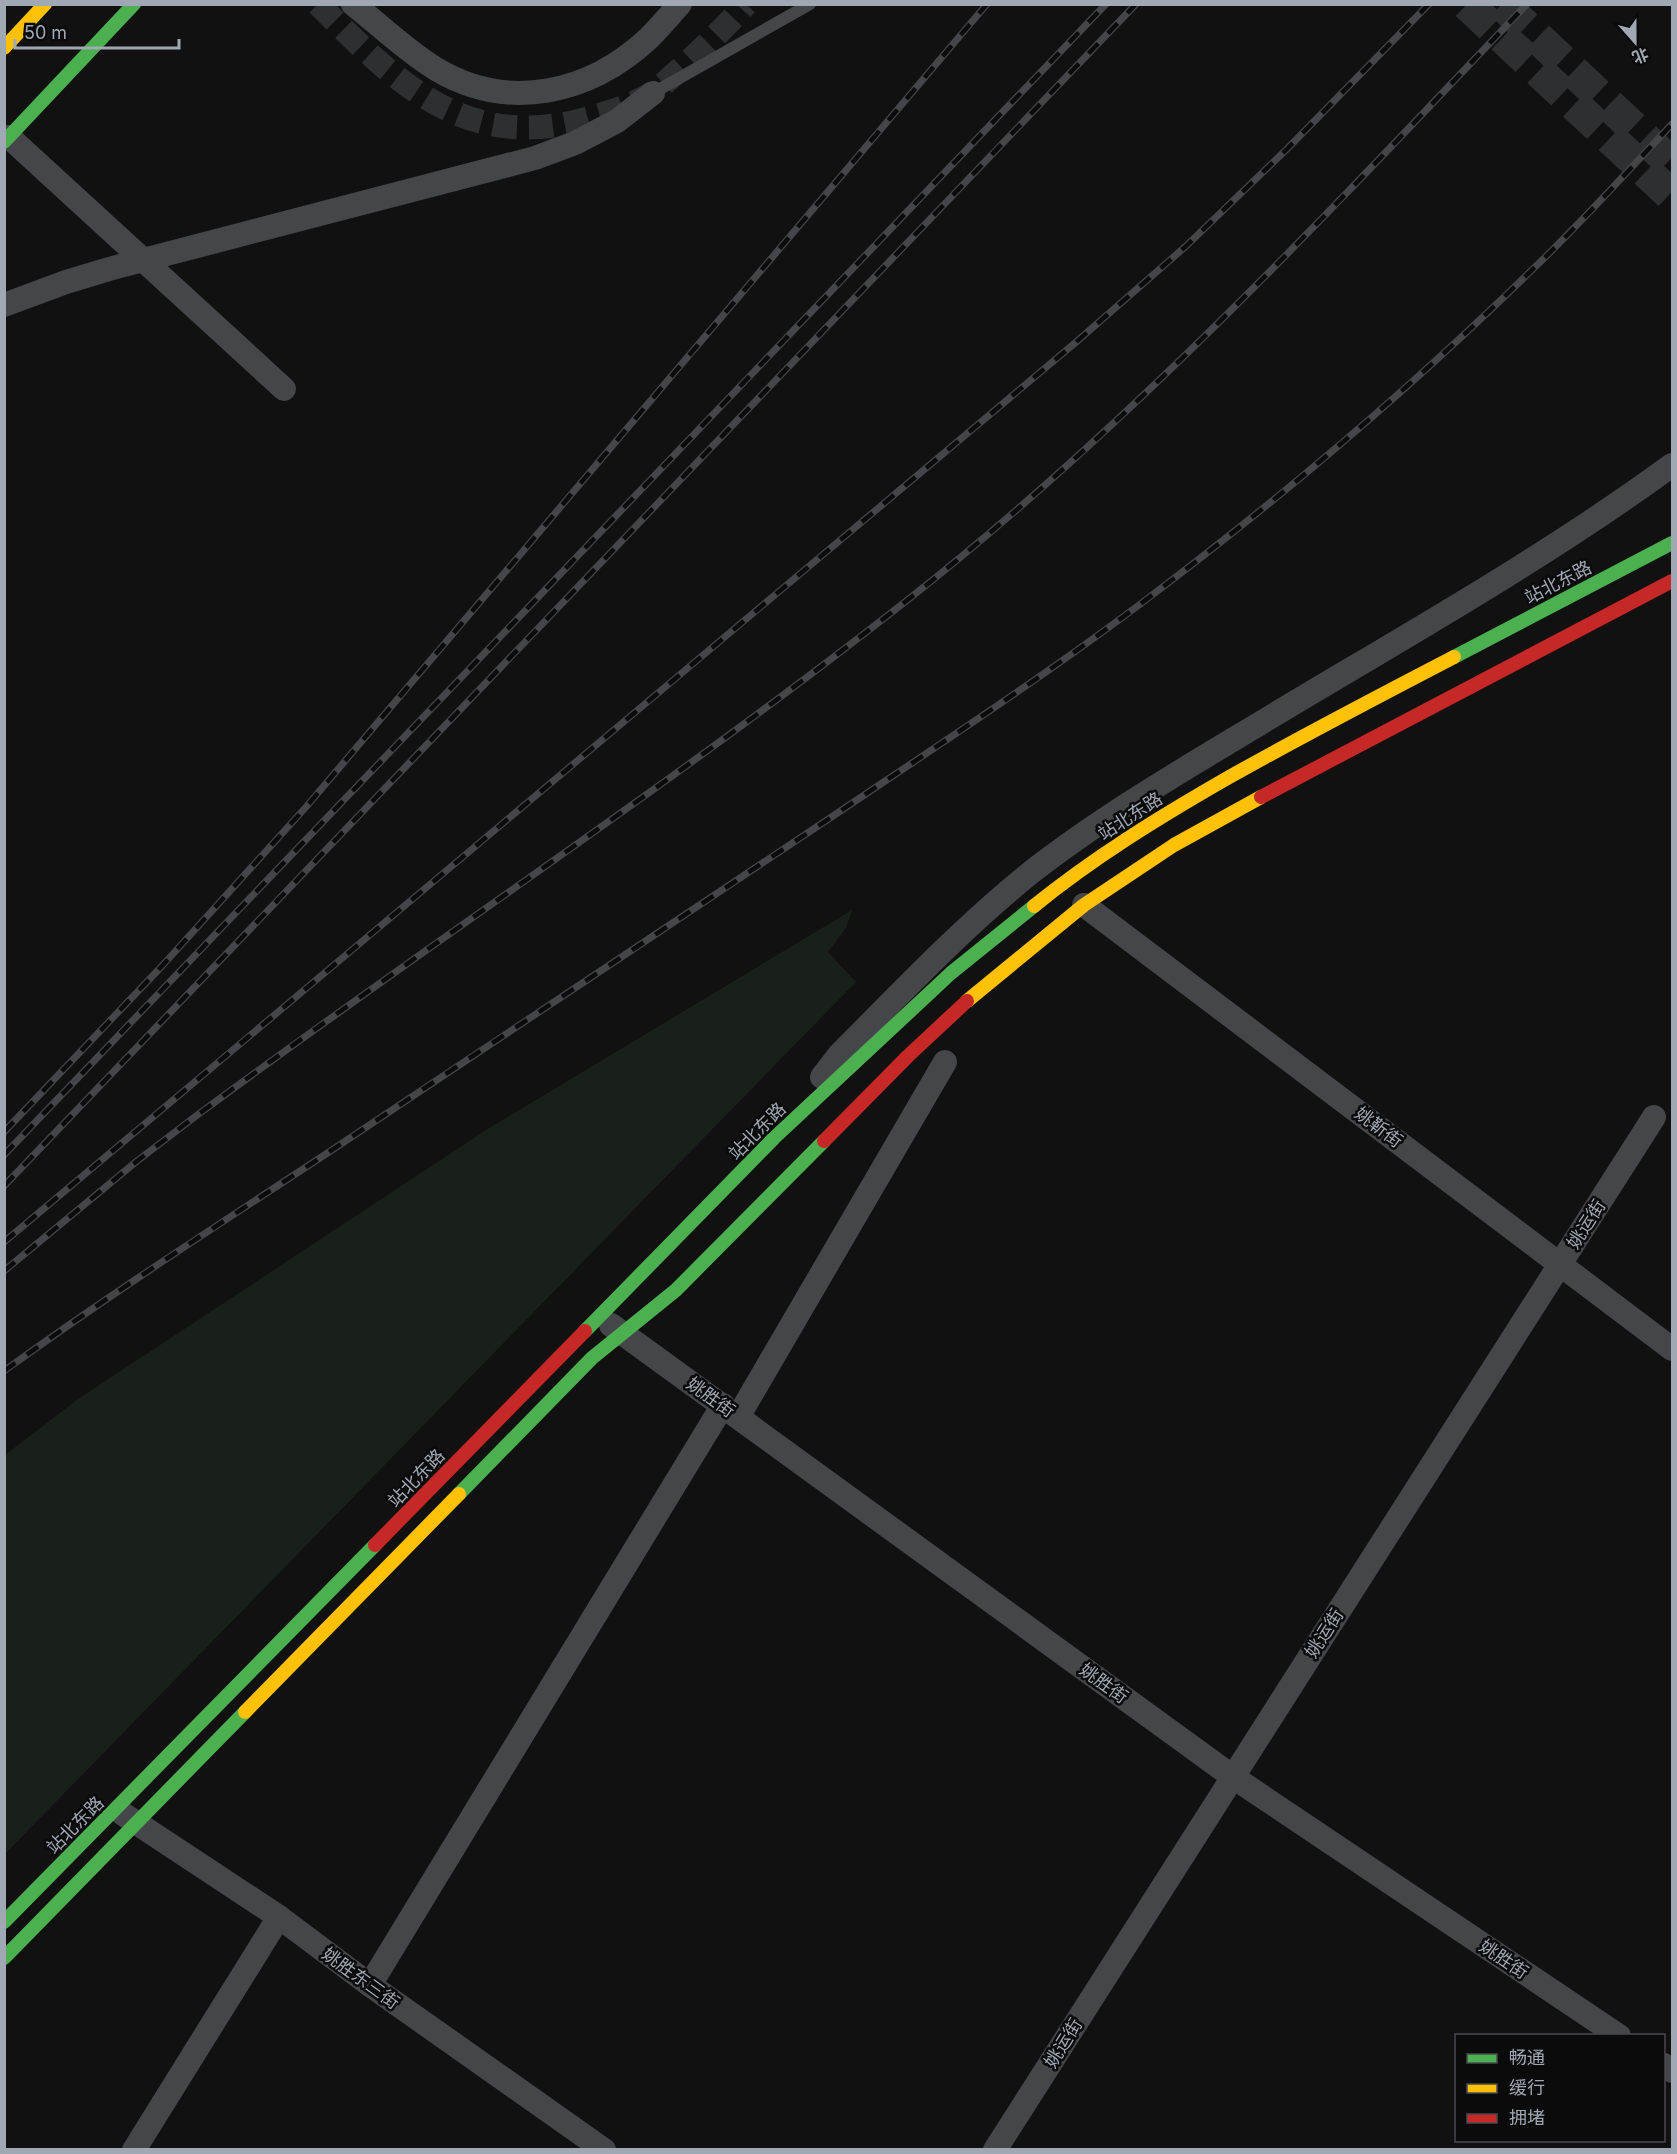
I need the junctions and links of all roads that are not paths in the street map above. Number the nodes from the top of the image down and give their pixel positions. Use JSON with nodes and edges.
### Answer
{"nodes":[{"id":1,"x":45,"y":4,"type":"edge"},
{"id":2,"x":134,"y":4,"type":"edge"},
{"id":3,"x":353,"y":4,"type":"edge"},
{"id":4,"x":680,"y":4,"type":"edge"},
{"id":5,"x":810,"y":4,"type":"edge"},
{"id":6,"x":4,"y":48,"type":"edge"},
{"id":7,"x":653,"y":93,"type":"joint"},
{"id":8,"x":7,"y":139,"type":"edge"},
{"id":9,"x":4,"y":305,"type":"edge"},
{"id":10,"x":284,"y":389,"type":"dead end"},
{"id":11,"x":1672,"y":465,"type":"edge"},
{"id":12,"x":1672,"y":543,"type":"edge"},
{"id":13,"x":1672,"y":580,"type":"edge"},
{"id":14,"x":1084,"y":905,"type":"junction"},
{"id":15,"x":945,"y":1062,"type":"dead end"},
{"id":16,"x":1654,"y":1117,"type":"dead end"},
{"id":17,"x":774,"y":1138,"type":"junction"},
{"id":18,"x":1561,"y":1263,"type":"junction"},
{"id":19,"x":600,"y":1316,"type":"junction"},
{"id":20,"x":623,"y":1333,"type":"junction"},
{"id":21,"x":1672,"y":1348,"type":"edge"},
{"id":22,"x":730,"y":1411,"type":"junction"},
{"id":23,"x":1233,"y":1777,"type":"junction"},
{"id":24,"x":116,"y":1809,"type":"junction"},
{"id":25,"x":137,"y":1823,"type":"junction"},
{"id":26,"x":279,"y":1917,"type":"junction"},
{"id":27,"x":4,"y":1922,"type":"edge"},
{"id":28,"x":4,"y":1958,"type":"edge"},
{"id":29,"x":370,"y":1985,"type":"junction"},
{"id":30,"x":1616,"y":2034,"type":"edge"},
{"id":31,"x":134,"y":2150,"type":"edge"},
{"id":32,"x":604,"y":2150,"type":"edge"},
{"id":33,"x":995,"y":2150,"type":"edge"}],
"edges":[{"from":1,"to":6,"type":"main road"},
{"from":2,"to":8,"type":"main road"},
{"from":3,"to":4,"type":"street","bridge":true},
{"from":5,"to":7,"type":"lane"},
{"from":7,"to":9,"type":"street","bridge":true},
{"from":8,"to":10,"type":"street"},
{"from":11,"to":17,"type":"street"},
{"from":12,"to":17,"type":"main road","name":"站北东路"},
{"from":13,"to":14,"type":"main road"},
{"from":14,"to":18,"type":"street","name":"姚靳街"},
{"from":14,"to":20,"type":"main road"},
{"from":15,"to":22,"type":"street"},
{"from":16,"to":18,"type":"street","name":"姚运街"},
{"from":17,"to":19,"type":"main road","name":"站北东路"},
{"from":18,"to":21,"type":"street","name":"姚靳街"},
{"from":18,"to":23,"type":"street","name":"姚运街"},
{"from":19,"to":20,"type":"street","name":"姚胜街"},
{"from":19,"to":24,"type":"main road","name":"站北东路"},
{"from":20,"to":22,"type":"street","name":"姚胜街"},
{"from":20,"to":25,"type":"main road"},
{"from":22,"to":23,"type":"street","name":"姚胜街"},
{"from":22,"to":29,"type":"street"},
{"from":23,"to":30,"type":"street","name":"姚胜街"},
{"from":23,"to":33,"type":"street","name":"姚运街"},
{"from":24,"to":25,"type":"street","name":"姚胜东三街"},
{"from":24,"to":27,"type":"main road","name":"站北东路"},
{"from":25,"to":26,"type":"street","name":"姚胜东三街"},
{"from":25,"to":28,"type":"main road"},
{"from":26,"to":29,"type":"street","name":"姚胜东三街"},
{"from":26,"to":31,"type":"street"},
{"from":29,"to":32,"type":"street","name":"姚胜东三街"}]}
